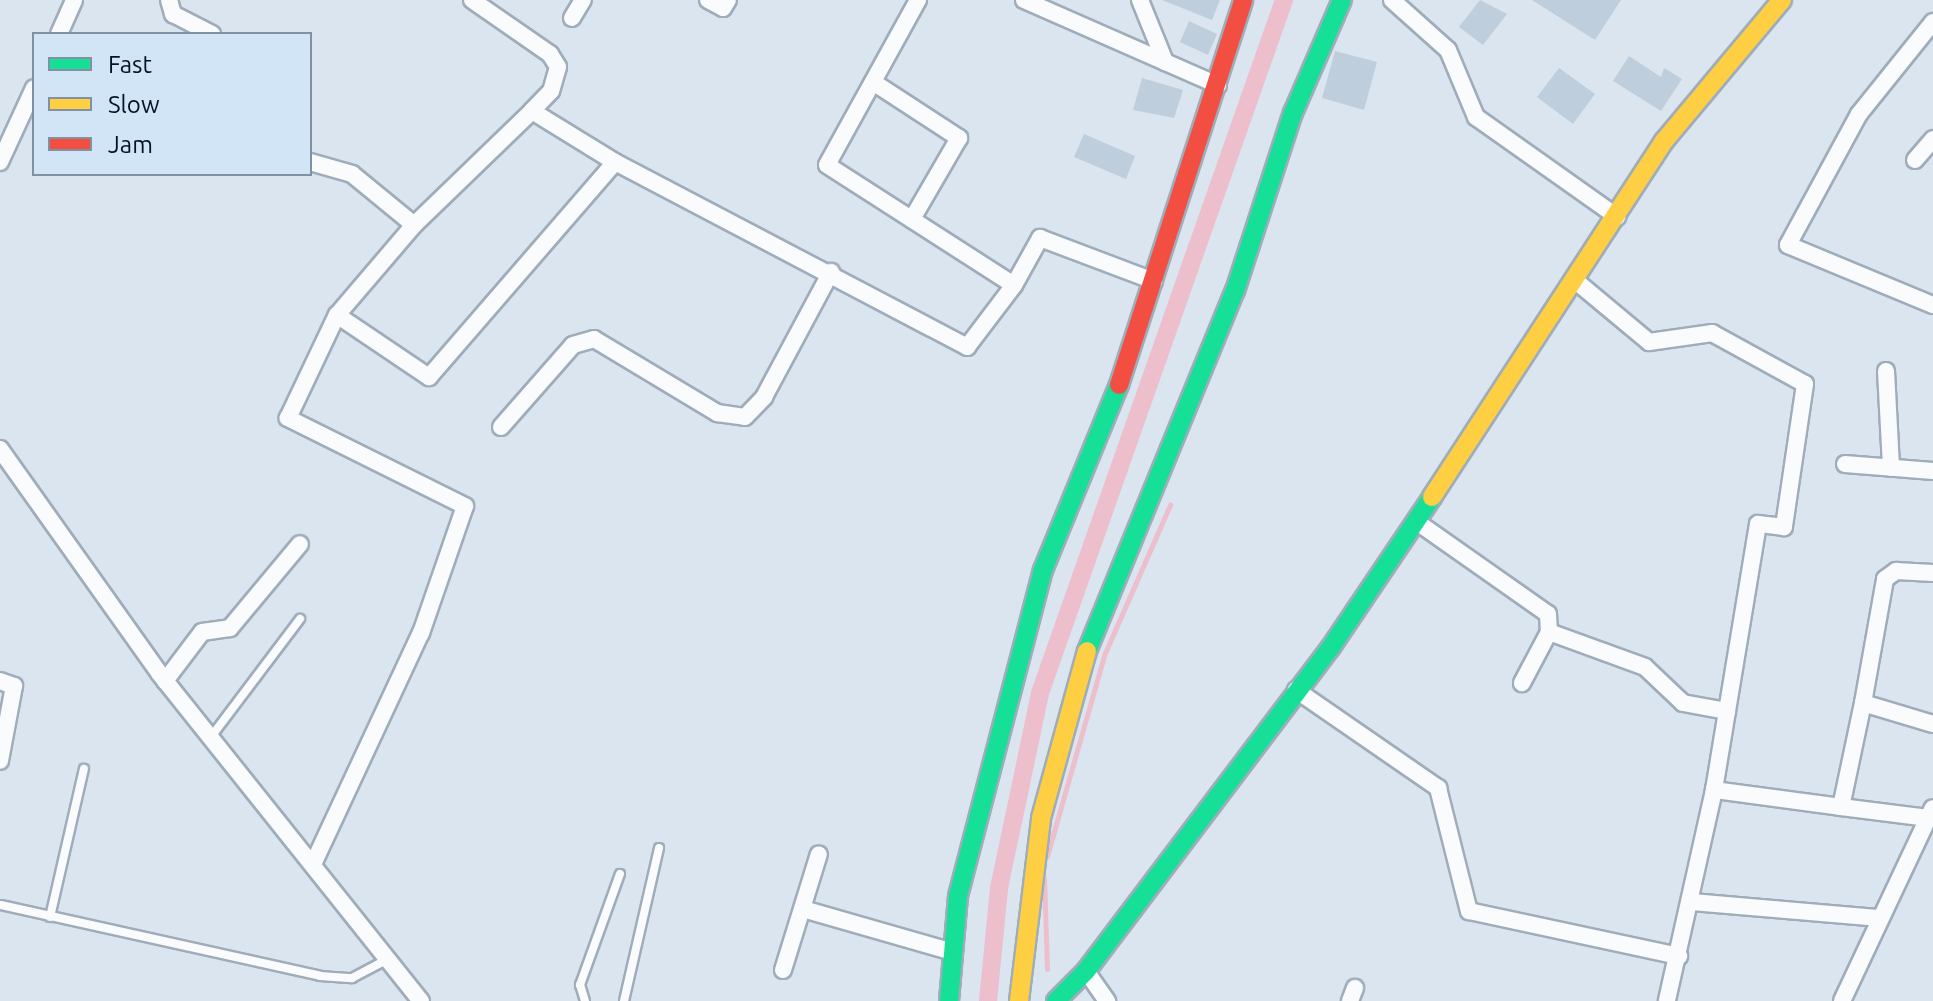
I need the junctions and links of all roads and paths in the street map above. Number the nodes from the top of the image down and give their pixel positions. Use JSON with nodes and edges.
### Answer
{"nodes":[{"id":1,"x":74,"y":0,"type":"edge"},
{"id":2,"x":169,"y":0,"type":"edge"},
{"id":3,"x":472,"y":0,"type":"edge"},
{"id":4,"x":583,"y":0,"type":"edge"},
{"id":5,"x":708,"y":0,"type":"edge"},
{"id":6,"x":728,"y":0,"type":"edge"},
{"id":7,"x":918,"y":0,"type":"edge"},
{"id":8,"x":1024,"y":0,"type":"edge"},
{"id":9,"x":1140,"y":0,"type":"edge"},
{"id":10,"x":1243,"y":0,"type":"edge"},
{"id":11,"x":1342,"y":0,"type":"edge"},
{"id":12,"x":1392,"y":0,"type":"edge"},
{"id":13,"x":1773,"y":3,"type":"edge"},
{"id":14,"x":572,"y":18,"type":"dead end"},
{"id":15,"x":1933,"y":22,"type":"edge"},
{"id":16,"x":60,"y":32,"type":"edge"},
{"id":17,"x":208,"y":32,"type":"edge"},
{"id":18,"x":1165,"y":62,"type":"junction"},
{"id":19,"x":873,"y":82,"type":"junction"},
{"id":20,"x":1218,"y":85,"type":"junction"},
{"id":21,"x":32,"y":92,"type":"edge"},
{"id":22,"x":532,"y":111,"type":"junction"},
{"id":23,"x":1933,"y":139,"type":"edge"},
{"id":24,"x":1915,"y":160,"type":"dead end"},
{"id":25,"x":0,"y":162,"type":"edge"},
{"id":26,"x":615,"y":162,"type":"junction"},
{"id":27,"x":312,"y":163,"type":"edge"},
{"id":28,"x":1617,"y":217,"type":"junction"},
{"id":29,"x":912,"y":219,"type":"junction"},
{"id":30,"x":414,"y":225,"type":"junction"},
{"id":31,"x":831,"y":272,"type":"junction"},
{"id":32,"x":1154,"y":281,"type":"junction"},
{"id":33,"x":1577,"y":282,"type":"junction"},
{"id":34,"x":1014,"y":285,"type":"junction"},
{"id":35,"x":1933,"y":305,"type":"edge"},
{"id":36,"x":337,"y":315,"type":"junction"},
{"id":37,"x":1886,"y":371,"type":"dead end"},
{"id":38,"x":501,"y":427,"type":"dead end"},
{"id":39,"x":0,"y":449,"type":"edge"},
{"id":40,"x":1845,"y":464,"type":"dead end"},
{"id":41,"x":1891,"y":468,"type":"junction"},
{"id":42,"x":1933,"y":471,"type":"edge"},
{"id":43,"x":1417,"y":522,"type":"junction"},
{"id":44,"x":300,"y":544,"type":"dead end"},
{"id":45,"x":1933,"y":573,"type":"edge"},
{"id":46,"x":300,"y":619,"type":"dead end"},
{"id":47,"x":1549,"y":632,"type":"junction"},
{"id":48,"x":0,"y":681,"type":"edge"},
{"id":49,"x":165,"y":681,"type":"junction"},
{"id":50,"x":1522,"y":683,"type":"dead end"},
{"id":51,"x":1296,"y":690,"type":"junction"},
{"id":52,"x":1863,"y":703,"type":"junction"},
{"id":53,"x":1727,"y":711,"type":"junction"},
{"id":54,"x":1933,"y":724,"type":"edge"},
{"id":55,"x":211,"y":737,"type":"junction"},
{"id":56,"x":0,"y":761,"type":"edge"},
{"id":57,"x":84,"y":769,"type":"dead end"},
{"id":58,"x":1714,"y":790,"type":"junction"},
{"id":59,"x":1841,"y":807,"type":"junction"},
{"id":60,"x":1930,"y":813,"type":"edge"},
{"id":61,"x":659,"y":848,"type":"dead end"},
{"id":62,"x":819,"y":854,"type":"dead end"},
{"id":63,"x":314,"y":862,"type":"junction"},
{"id":64,"x":620,"y":874,"type":"dead end"},
{"id":65,"x":1692,"y":902,"type":"junction"},
{"id":66,"x":1,"y":905,"type":"edge"},
{"id":67,"x":803,"y":909,"type":"junction"},
{"id":68,"x":50,"y":917,"type":"junction"},
{"id":69,"x":1877,"y":918,"type":"junction"},
{"id":70,"x":953,"y":952,"type":"junction"},
{"id":71,"x":1679,"y":956,"type":"junction"},
{"id":72,"x":389,"y":959,"type":"junction"},
{"id":73,"x":783,"y":970,"type":"dead end"},
{"id":74,"x":1086,"y":971,"type":"junction"},
{"id":75,"x":421,"y":1001,"type":"edge"},
{"id":76,"x":585,"y":1001,"type":"edge"},
{"id":77,"x":624,"y":1001,"type":"edge"},
{"id":78,"x":949,"y":1001,"type":"edge"},
{"id":79,"x":1019,"y":1001,"type":"edge"},
{"id":80,"x":1056,"y":1001,"type":"edge"},
{"id":81,"x":1107,"y":1001,"type":"edge"},
{"id":82,"x":1667,"y":1001,"type":"edge"},
{"id":83,"x":1842,"y":1001,"type":"edge"}],
"edges":[{"from":1,"to":16,"type":"street"},
{"from":2,"to":17,"type":"street"},
{"from":3,"to":22,"type":"street"},
{"from":4,"to":14,"type":"street"},
{"from":5,"to":6,"type":"street"},
{"from":7,"to":19,"type":"street"},
{"from":8,"to":18,"type":"street"},
{"from":9,"to":18,"type":"street"},
{"from":10,"to":20,"type":"street"},
{"from":11,"to":79,"type":"street"},
{"from":12,"to":28,"type":"street"},
{"from":13,"to":28,"type":"street"},
{"from":15,"to":35,"type":"street"},
{"from":18,"to":20,"type":"street"},
{"from":19,"to":29,"type":"street"},
{"from":19,"to":29,"type":"street"},
{"from":20,"to":32,"type":"street"},
{"from":21,"to":25,"type":"street"},
{"from":22,"to":26,"type":"street"},
{"from":22,"to":30,"type":"street"},
{"from":23,"to":24,"type":"street"},
{"from":26,"to":31,"type":"street"},
{"from":26,"to":36,"type":"street"},
{"from":27,"to":30,"type":"street"},
{"from":28,"to":33,"type":"street"},
{"from":29,"to":34,"type":"street"},
{"from":30,"to":36,"type":"street"},
{"from":31,"to":34,"type":"street"},
{"from":31,"to":38,"type":"street"},
{"from":32,"to":34,"type":"street"},
{"from":32,"to":70,"type":"street"},
{"from":33,"to":43,"type":"street"},
{"from":33,"to":53,"type":"street"},
{"from":36,"to":63,"type":"street"},
{"from":37,"to":41,"type":"street"},
{"from":39,"to":49,"type":"street"},
{"from":40,"to":41,"type":"street"},
{"from":41,"to":42,"type":"street"},
{"from":43,"to":47,"type":"street"},
{"from":43,"to":51,"type":"street"},
{"from":44,"to":49,"type":"street"},
{"from":45,"to":52,"type":"street"},
{"from":46,"to":55,"type":"lane"},
{"from":47,"to":50,"type":"street"},
{"from":47,"to":53,"type":"street"},
{"from":48,"to":56,"type":"street"},
{"from":49,"to":55,"type":"street"},
{"from":51,"to":71,"type":"street"},
{"from":51,"to":74,"type":"street"},
{"from":52,"to":54,"type":"street"},
{"from":52,"to":59,"type":"street"},
{"from":53,"to":58,"type":"street"},
{"from":55,"to":63,"type":"street"},
{"from":57,"to":68,"type":"lane"},
{"from":58,"to":59,"type":"street"},
{"from":58,"to":65,"type":"street"},
{"from":59,"to":60,"type":"street"},
{"from":60,"to":69,"type":"street"},
{"from":61,"to":77,"type":"lane"},
{"from":62,"to":67,"type":"street"},
{"from":63,"to":72,"type":"street"},
{"from":64,"to":76,"type":"lane"},
{"from":65,"to":69,"type":"street"},
{"from":65,"to":71,"type":"street"},
{"from":66,"to":68,"type":"lane"},
{"from":67,"to":70,"type":"street"},
{"from":67,"to":73,"type":"street"},
{"from":68,"to":72,"type":"lane"},
{"from":69,"to":83,"type":"street"},
{"from":70,"to":78,"type":"street"},
{"from":71,"to":82,"type":"street"},
{"from":72,"to":75,"type":"street"},
{"from":74,"to":80,"type":"street"},
{"from":74,"to":81,"type":"street"}]}
